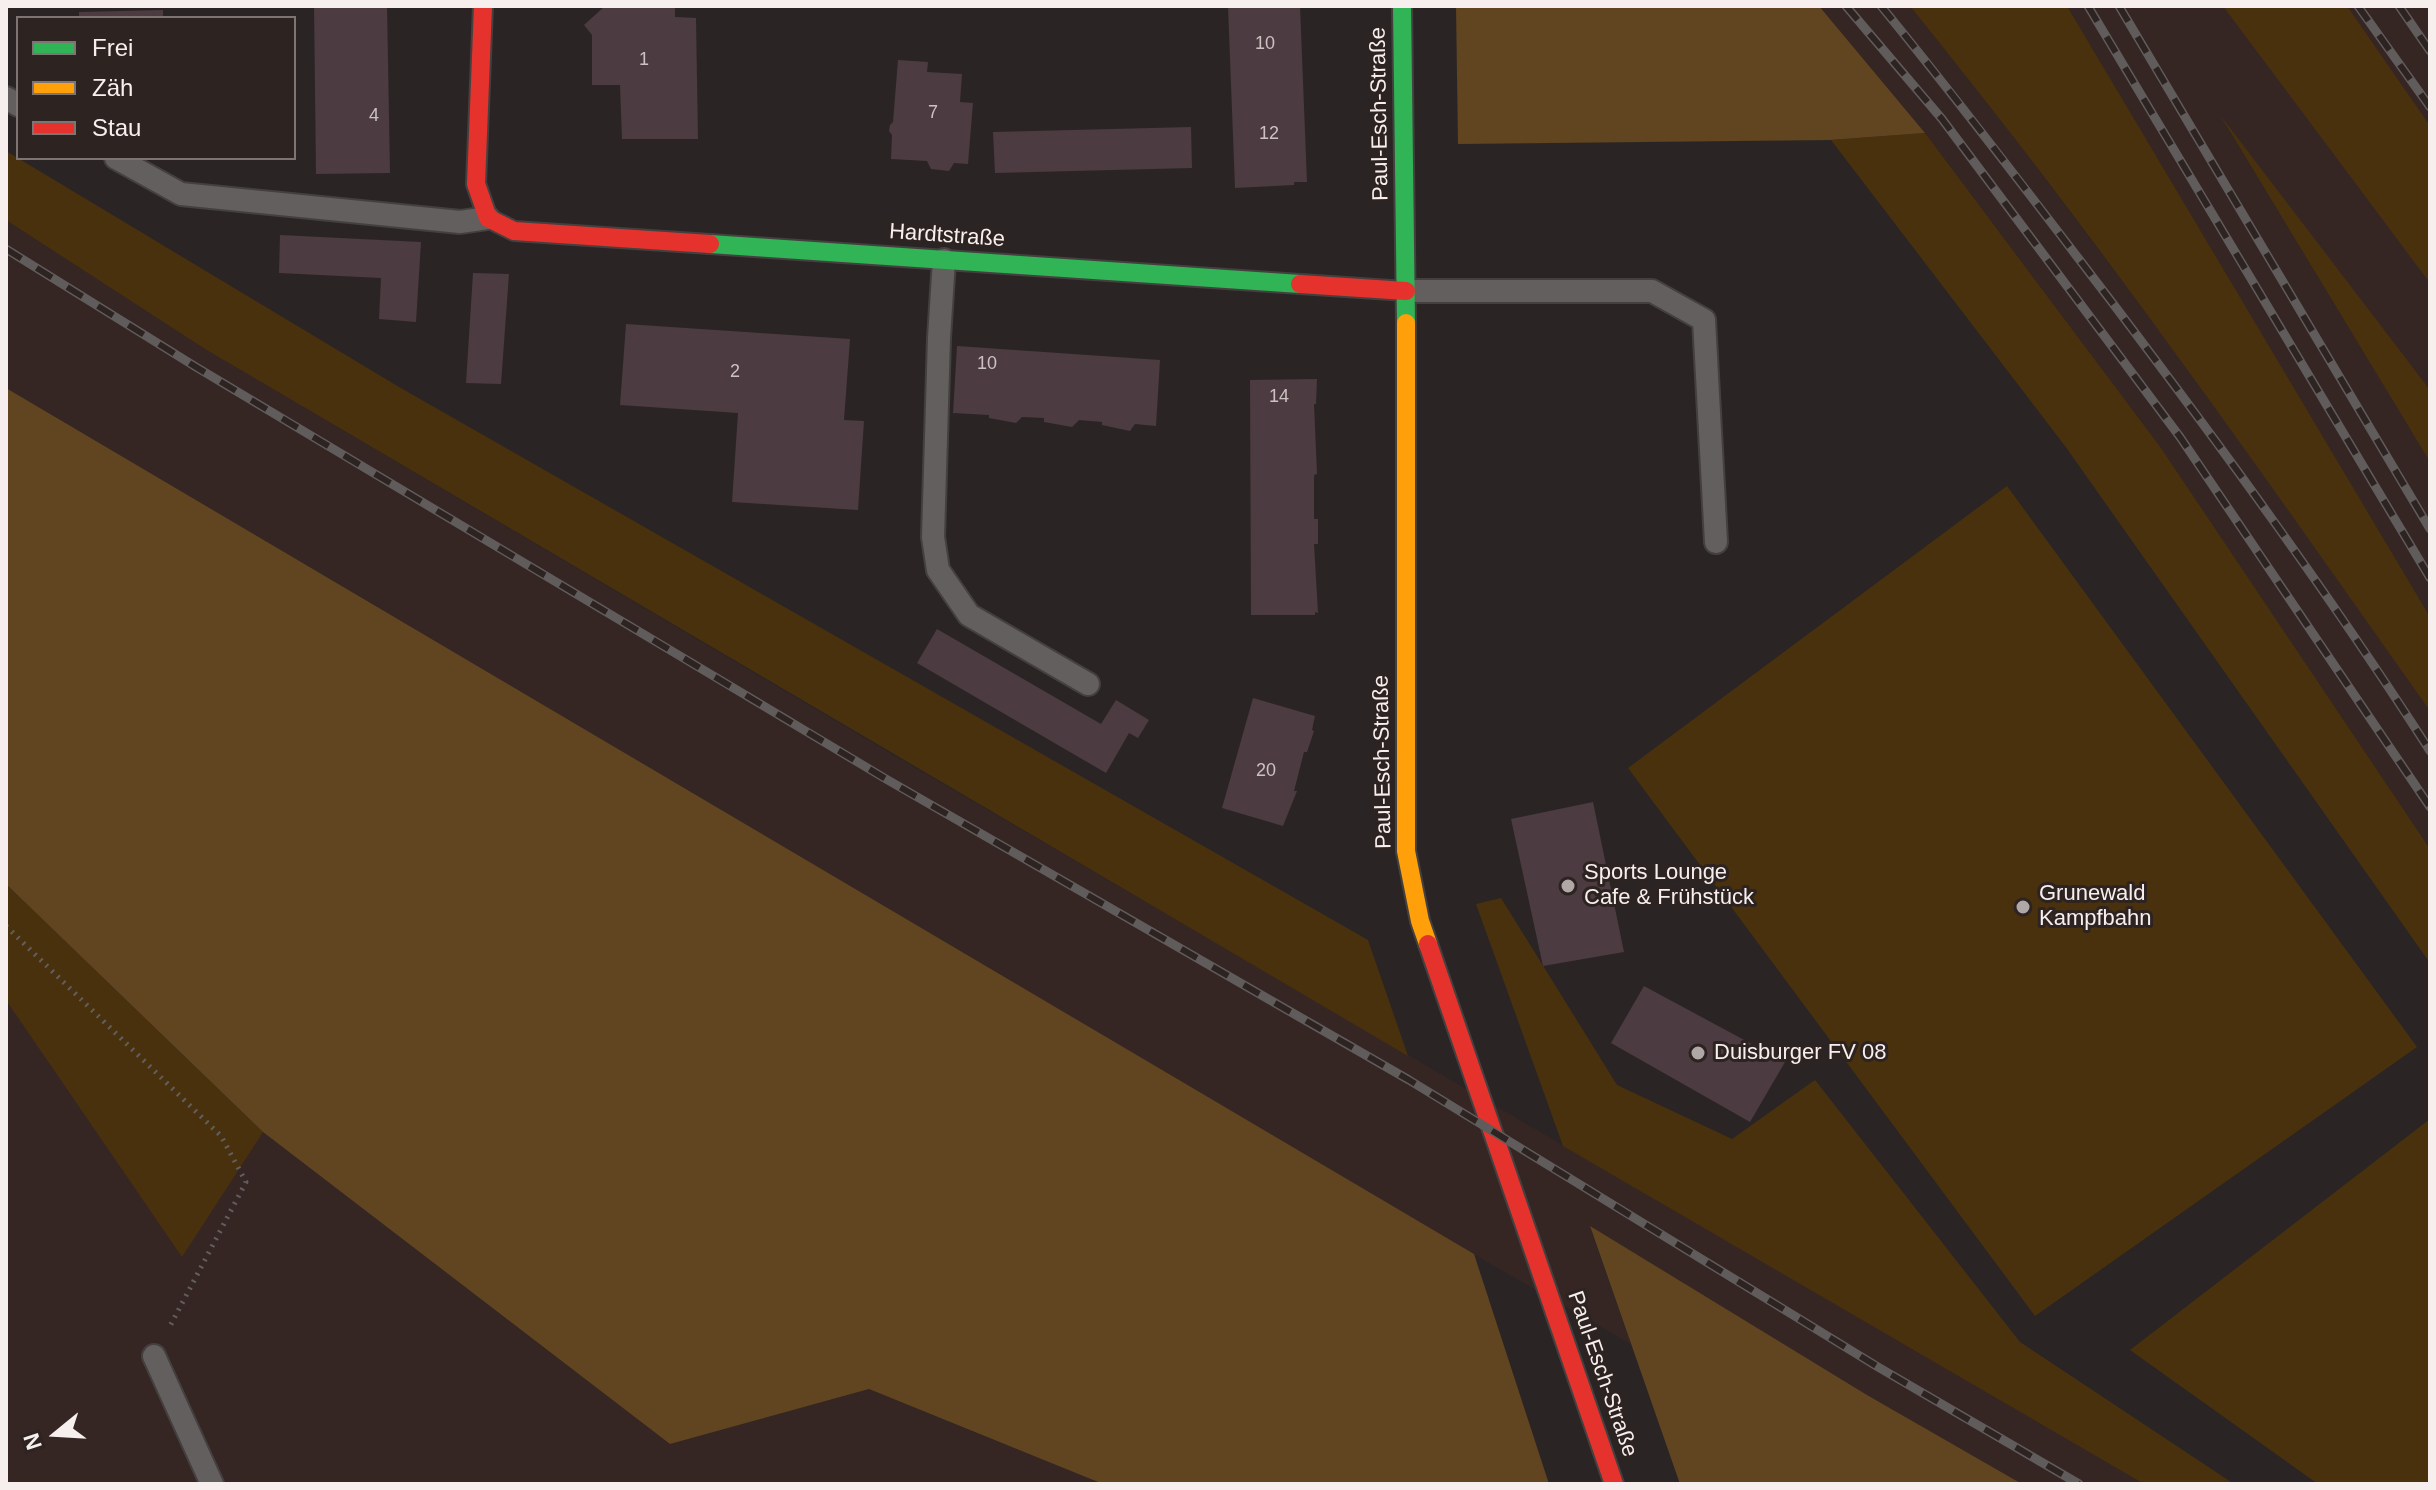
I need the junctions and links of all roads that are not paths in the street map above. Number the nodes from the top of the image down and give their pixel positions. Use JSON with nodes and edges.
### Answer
{"nodes":[{"id":1,"x":483,"y":6,"type":"edge"},
{"id":2,"x":1402,"y":6,"type":"edge"},
{"id":3,"x":120,"y":160,"type":"edge"},
{"id":4,"x":488,"y":218,"type":"junction"},
{"id":5,"x":944,"y":260,"type":"junction"},
{"id":6,"x":1406,"y":291,"type":"junction"},
{"id":7,"x":1716,"y":542,"type":"dead end"},
{"id":8,"x":1088,"y":684,"type":"dead end"},
{"id":9,"x":154,"y":1356,"type":"road end"},
{"id":10,"x":212,"y":1484,"type":"edge"},
{"id":11,"x":1614,"y":1484,"type":"edge"}],
"edges":[{"from":1,"to":4,"type":"street"},
{"from":2,"to":6,"type":"street","name":"Paul-Esch-Straße"},
{"from":3,"to":4,"type":"lane"},
{"from":4,"to":5,"type":"street","name":"Hardtstraße"},
{"from":5,"to":6,"type":"street","name":"Hardtstraße"},
{"from":5,"to":8,"type":"lane"},
{"from":6,"to":7,"type":"lane"},
{"from":6,"to":11,"type":"street","name":"Paul-Esch-Straße"},
{"from":9,"to":10,"type":"lane"}]}
